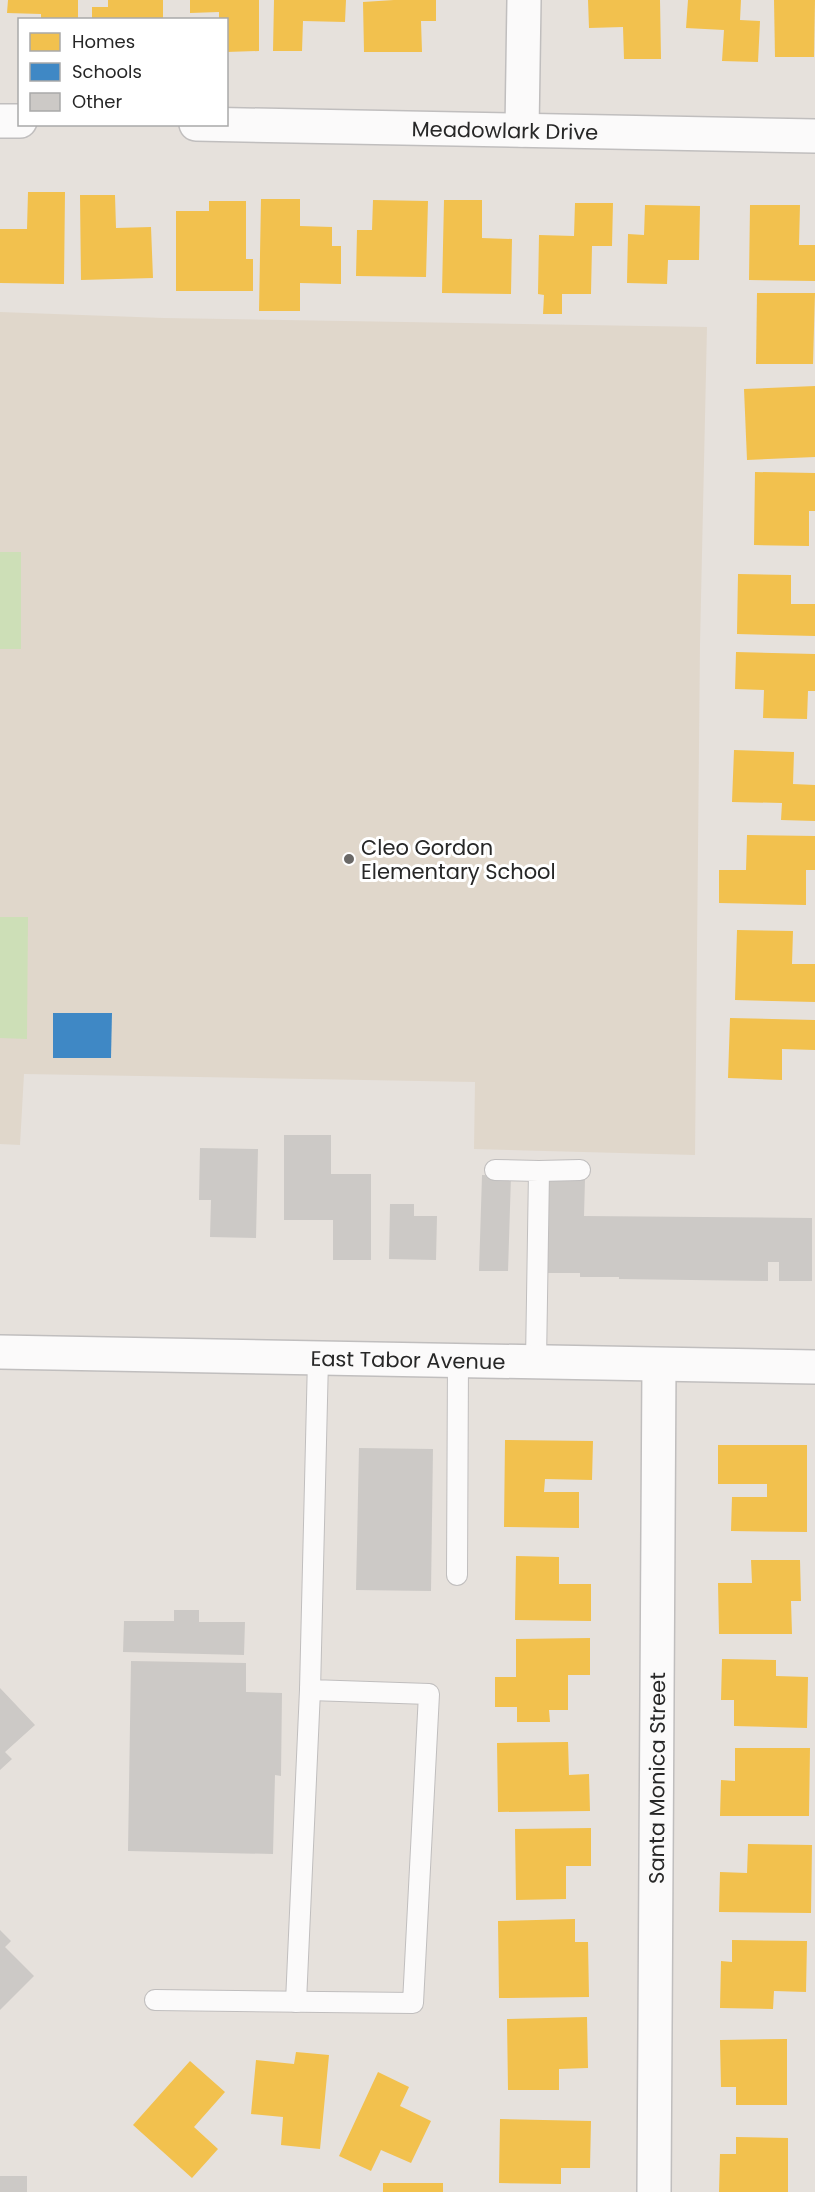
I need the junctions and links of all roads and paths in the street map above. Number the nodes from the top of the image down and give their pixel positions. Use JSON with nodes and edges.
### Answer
{"nodes":[{"id":1,"x":524,"y":0,"type":"edge"},
{"id":2,"x":0,"y":121,"type":"edge"},
{"id":3,"x":18,"y":121,"type":"edge"},
{"id":4,"x":228,"y":125,"type":"edge"},
{"id":5,"x":522,"y":130,"type":"junction"},
{"id":6,"x":815,"y":136,"type":"edge"},
{"id":7,"x":495,"y":1170,"type":"dead end"},
{"id":8,"x":580,"y":1170,"type":"dead end"},
{"id":9,"x":539,"y":1171,"type":"junction"},
{"id":10,"x":0,"y":1352,"type":"edge"},
{"id":11,"x":318,"y":1359,"type":"junction"},
{"id":12,"x":458,"y":1361,"type":"junction"},
{"id":13,"x":536,"y":1362,"type":"junction"},
{"id":14,"x":659,"y":1365,"type":"junction"},
{"id":15,"x":815,"y":1366,"type":"edge"},
{"id":16,"x":457,"y":1575,"type":"dead end"},
{"id":17,"x":310,"y":1690,"type":"junction"},
{"id":18,"x":155,"y":2000,"type":"dead end"},
{"id":19,"x":296,"y":2002,"type":"junction"},
{"id":20,"x":654,"y":2192,"type":"edge"}],
"edges":[{"from":1,"to":5,"type":"street"},
{"from":2,"to":3,"type":"street"},
{"from":4,"to":5,"type":"street","name":"Meadowlark Drive"},
{"from":5,"to":6,"type":"street","name":"Meadowlark Drive"},
{"from":7,"to":9,"type":"lane"},
{"from":8,"to":9,"type":"lane"},
{"from":9,"to":13,"type":"lane"},
{"from":10,"to":11,"type":"street","name":"East Tabor Avenue"},
{"from":11,"to":12,"type":"street","name":"East Tabor Avenue"},
{"from":11,"to":17,"type":"lane"},
{"from":12,"to":13,"type":"street","name":"East Tabor Avenue"},
{"from":12,"to":16,"type":"lane"},
{"from":13,"to":14,"type":"street","name":"East Tabor Avenue"},
{"from":14,"to":15,"type":"street","name":"East Tabor Avenue"},
{"from":14,"to":20,"type":"street","name":"Santa Monica Street"},
{"from":17,"to":19,"type":"lane"},
{"from":17,"to":19,"type":"lane"},
{"from":18,"to":19,"type":"lane"}]}
